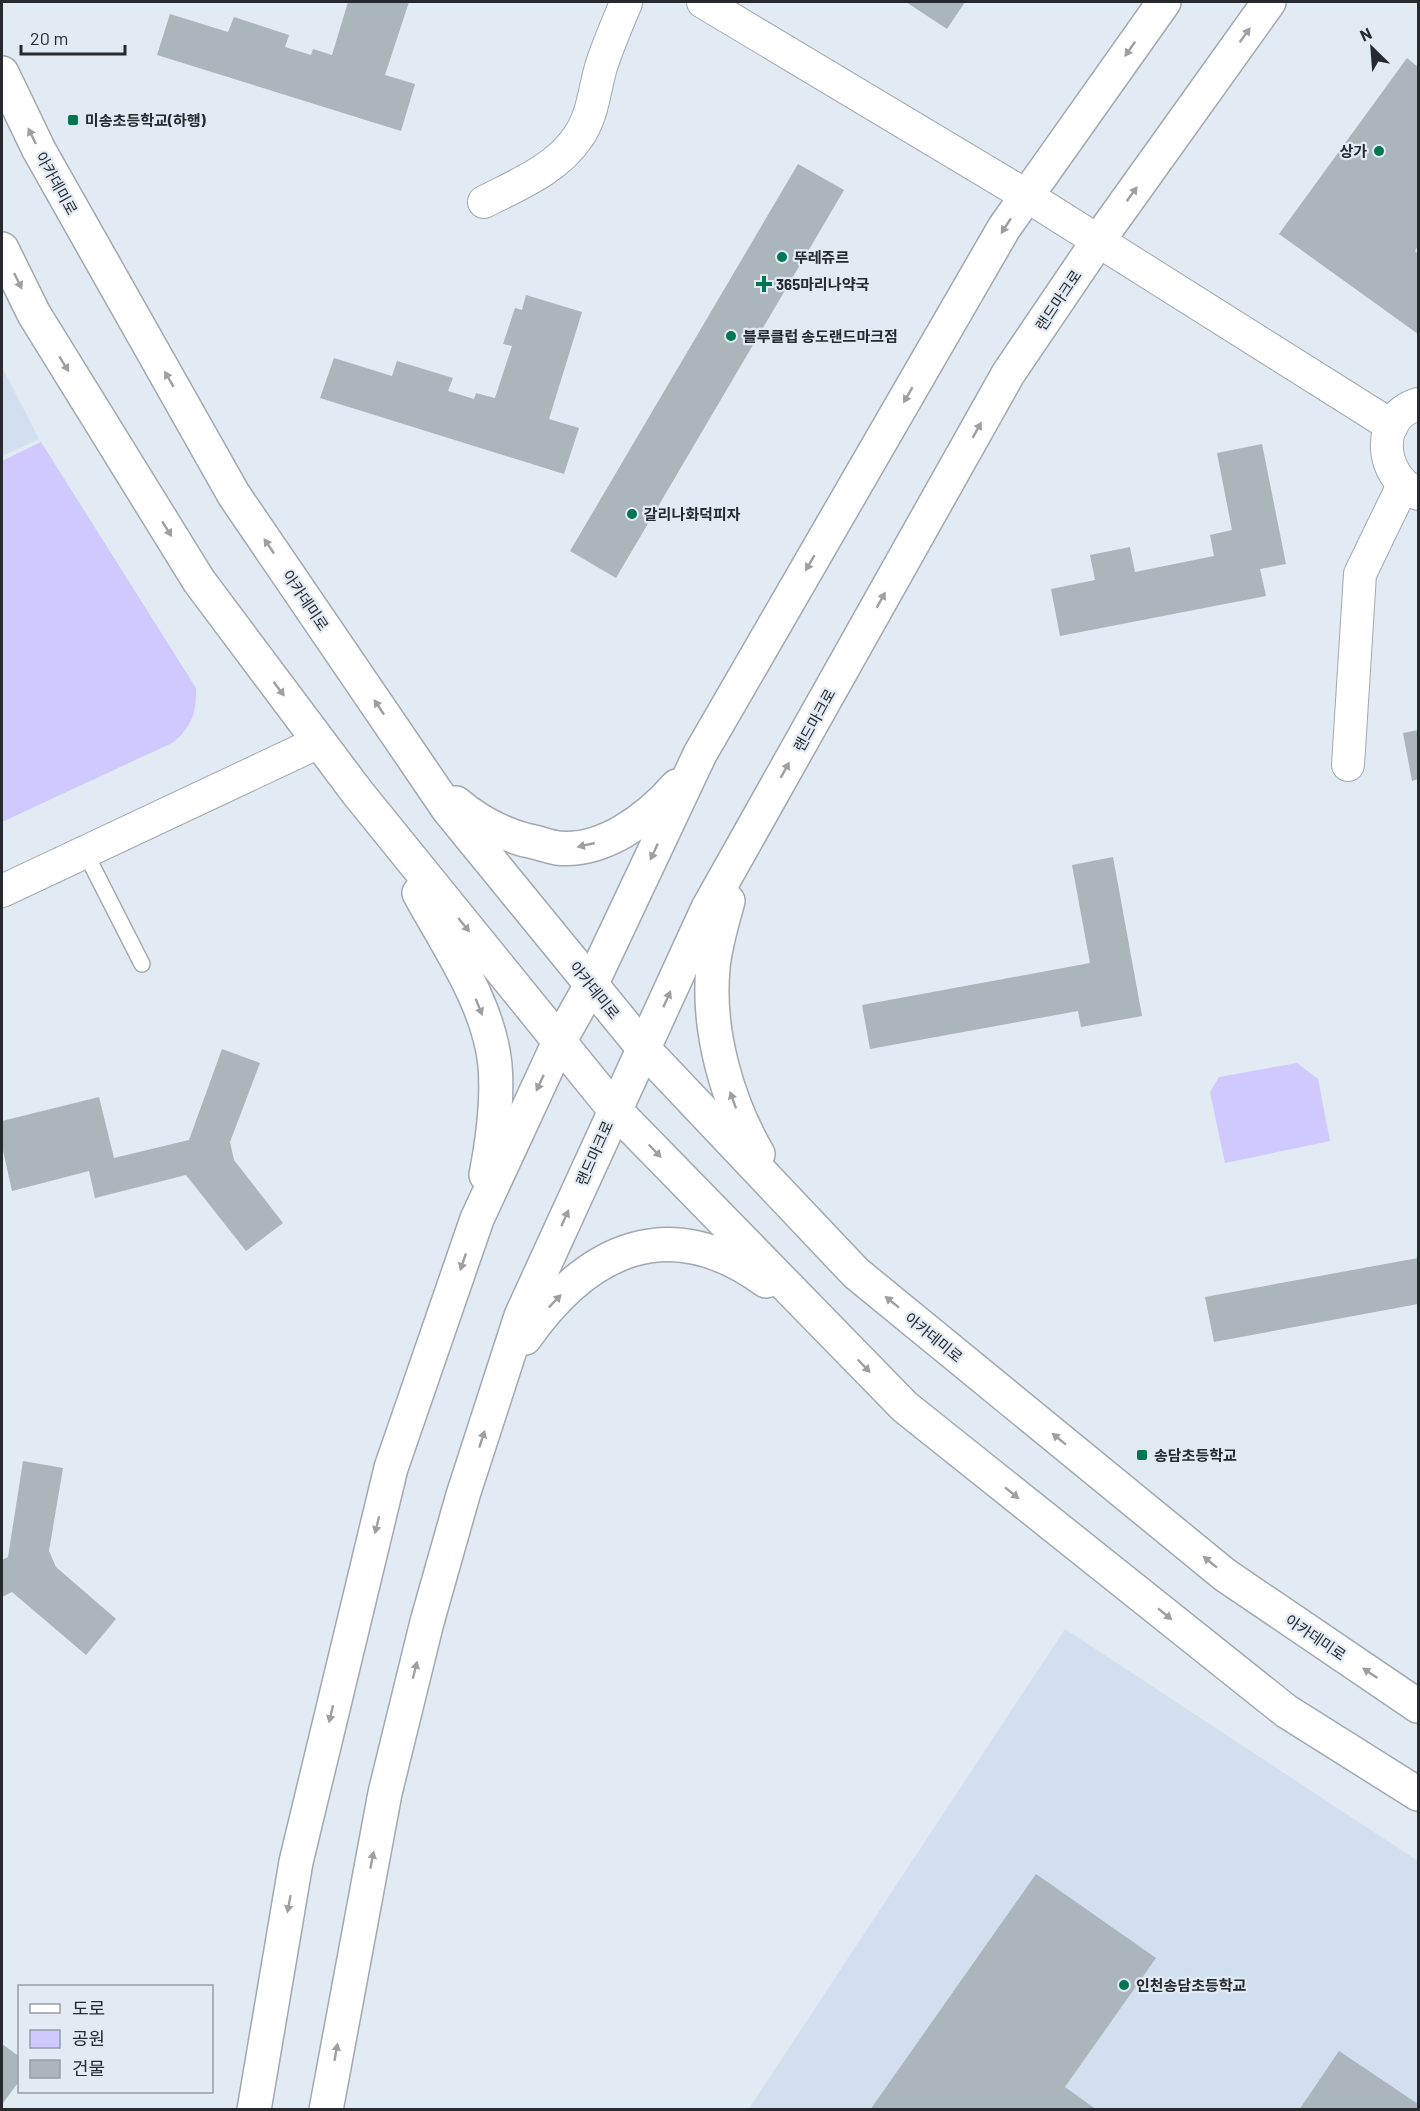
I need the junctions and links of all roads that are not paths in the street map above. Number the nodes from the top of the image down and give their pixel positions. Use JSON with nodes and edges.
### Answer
{"nodes":[{"id":1,"x":627,"y":2,"type":"edge"},
{"id":2,"x":703,"y":2,"type":"edge"},
{"id":3,"x":1164,"y":2,"type":"edge"},
{"id":4,"x":1269,"y":2,"type":"edge"},
{"id":5,"x":2,"y":73,"type":"edge"},
{"id":6,"x":1027,"y":196,"type":"junction"},
{"id":7,"x":484,"y":202,"type":"dead end"},
{"id":8,"x":1098,"y":241,"type":"junction"},
{"id":9,"x":2,"y":249,"type":"edge"},
{"id":10,"x":1419,"y":404,"type":"edge"},
{"id":11,"x":1392,"y":426,"type":"junction"},
{"id":12,"x":1411,"y":490,"type":"edge"},
{"id":13,"x":319,"y":742,"type":"junction"},
{"id":14,"x":707,"y":743,"type":"junction"},
{"id":15,"x":412,"y":755,"type":"junction"},
{"id":16,"x":1348,"y":765,"type":"dead end"},
{"id":17,"x":357,"y":792,"type":"junction"},
{"id":18,"x":769,"y":799,"type":"junction"},
{"id":19,"x":85,"y":852,"type":"junction"},
{"id":20,"x":2,"y":891,"type":"edge"},
{"id":21,"x":142,"y":964,"type":"dead end"},
{"id":22,"x":591,"y":985,"type":"junction"},
{"id":23,"x":559,"y":1042,"type":"junction"},
{"id":24,"x":644,"y":1049,"type":"junction"},
{"id":25,"x":614,"y":1109,"type":"junction"},
{"id":26,"x":792,"y":1206,"type":"junction"},
{"id":27,"x":477,"y":1219,"type":"junction"},
{"id":28,"x":838,"y":1338,"type":"junction"},
{"id":29,"x":500,"y":1384,"type":"junction"},
{"id":30,"x":1419,"y":1706,"type":"edge"},
{"id":31,"x":1419,"y":1794,"type":"edge"},
{"id":32,"x":254,"y":2109,"type":"edge"},
{"id":33,"x":326,"y":2109,"type":"edge"}],
"edges":[{"from":1,"to":7,"type":"street"},
{"from":2,"to":6,"type":"street"},
{"from":3,"to":6,"type":"main road","one_way":true},
{"from":8,"to":4,"type":"main road","name":"랜드마크로","one_way":true},
{"from":15,"to":5,"type":"main road","name":"아카데미로","one_way":true},
{"from":6,"to":8,"type":"street"},
{"from":6,"to":14,"type":"main road","one_way":true},
{"from":8,"to":11,"type":"street"},
{"from":18,"to":8,"type":"main road","name":"랜드마크로","one_way":true},
{"from":9,"to":13,"type":"main road","one_way":true},
{"from":10,"to":11,"type":"street"},
{"from":11,"to":12,"type":"street"},
{"from":12,"to":16,"type":"street"},
{"from":13,"to":17,"type":"main road"},
{"from":13,"to":19,"type":"street"},
{"from":14,"to":15,"type":"main road","one_way":true},
{"from":14,"to":22,"type":"main road","one_way":true},
{"from":15,"to":22,"type":"main road","name":"아카데미로"},
{"from":17,"to":23,"type":"main road","one_way":true},
{"from":17,"to":27,"type":"main road","one_way":true},
{"from":24,"to":18,"type":"main road","name":"랜드마크로","one_way":true},
{"from":26,"to":18,"type":"main road","one_way":true},
{"from":19,"to":20,"type":"street"},
{"from":19,"to":21,"type":"lane"},
{"from":22,"to":23,"type":"main road"},
{"from":22,"to":24,"type":"main road","name":"아카데미로"},
{"from":23,"to":25,"type":"main road"},
{"from":23,"to":27,"type":"main road","one_way":true},
{"from":24,"to":25,"type":"main road","name":"랜드마크로"},
{"from":24,"to":26,"type":"main road","name":"아카데미로"},
{"from":25,"to":28,"type":"main road","one_way":true},
{"from":29,"to":25,"type":"main road","name":"랜드마크로","one_way":true},
{"from":30,"to":26,"type":"main road","name":"아카데미로","one_way":true},
{"from":27,"to":32,"type":"main road","one_way":true},
{"from":29,"to":28,"type":"main road","one_way":true},
{"from":28,"to":31,"type":"main road","one_way":true},
{"from":33,"to":29,"type":"main road","name":"랜드마크로","one_way":true}]}
